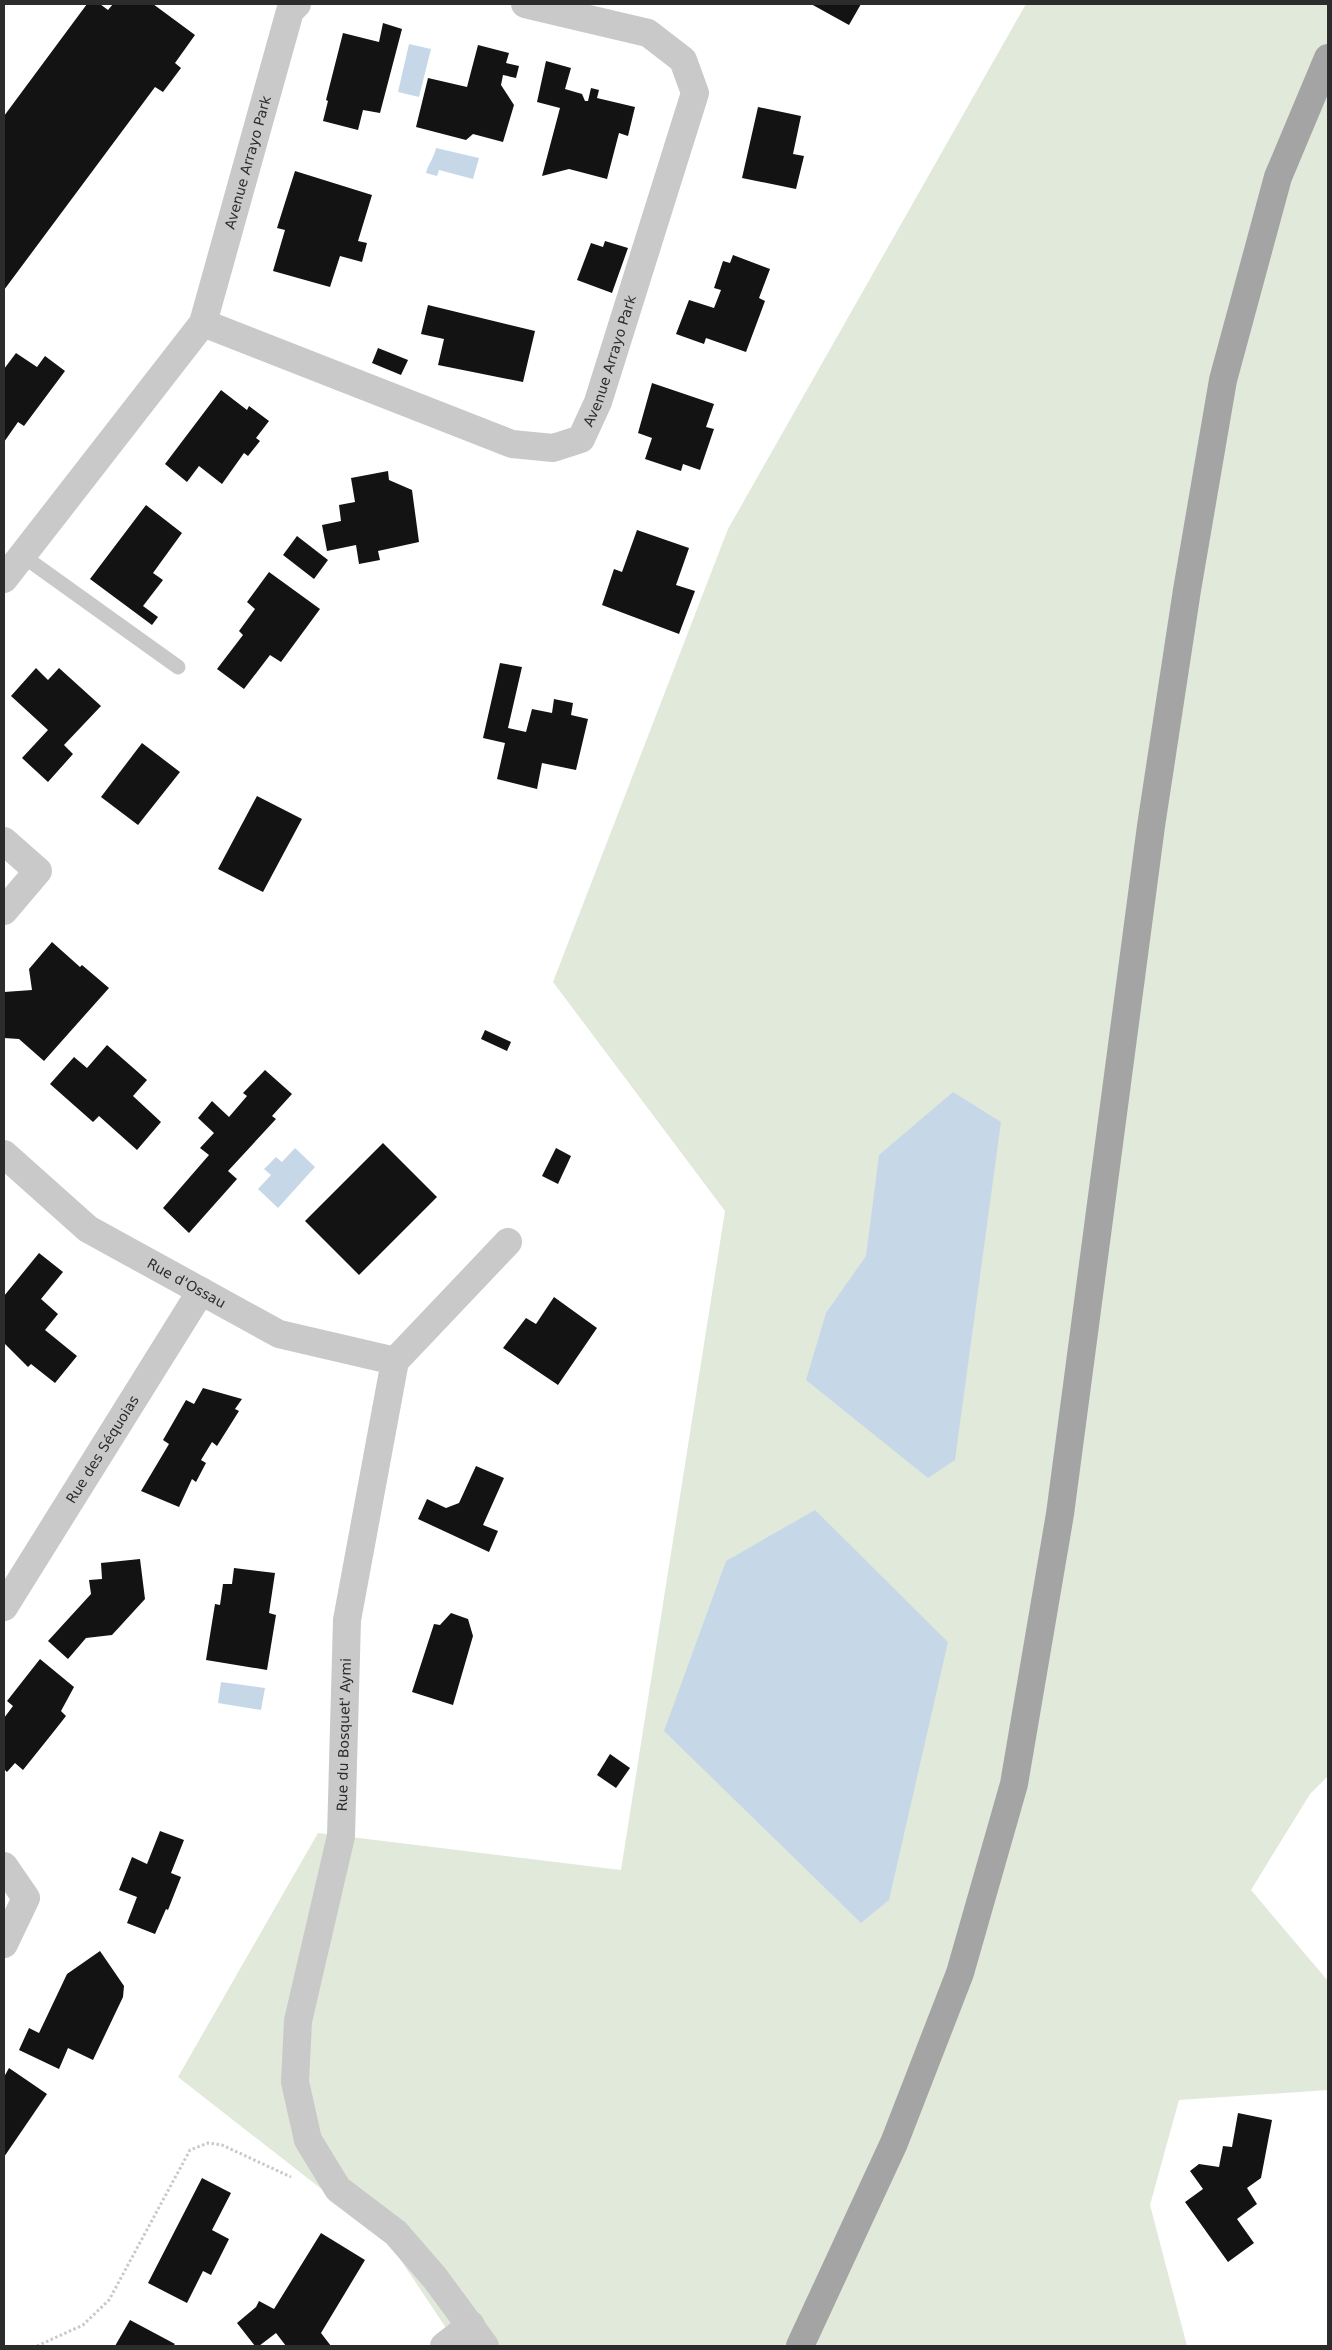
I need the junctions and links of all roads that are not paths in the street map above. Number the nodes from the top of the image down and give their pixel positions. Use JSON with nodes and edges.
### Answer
{"nodes":[{"id":1,"x":297,"y":4,"type":"edge"},
{"id":2,"x":525,"y":4,"type":"edge"},
{"id":3,"x":1328,"y":58,"type":"edge"},
{"id":4,"x":203,"y":323,"type":"junction"},
{"id":5,"x":23,"y":556,"type":"junction"},
{"id":6,"x":4,"y":579,"type":"edge"},
{"id":7,"x":178,"y":667,"type":"dead end"},
{"id":8,"x":4,"y":841,"type":"edge"},
{"id":9,"x":4,"y":911,"type":"edge"},
{"id":10,"x":4,"y":1154,"type":"edge"},
{"id":11,"x":508,"y":1242,"type":"dead end"},
{"id":12,"x":201,"y":1291,"type":"junction"},
{"id":13,"x":395,"y":1361,"type":"junction"},
{"id":14,"x":4,"y":1607,"type":"edge"},
{"id":15,"x":4,"y":1866,"type":"edge"},
{"id":16,"x":4,"y":1944,"type":"edge"},
{"id":17,"x":478,"y":2336,"type":"edge"},
{"id":18,"x":444,"y":2346,"type":"edge"},
{"id":19,"x":800,"y":2346,"type":"edge"}],
"edges":[{"from":1,"to":4,"type":"street","name":"Avenue Arrayo Park"},
{"from":2,"to":4,"type":"street","name":"Avenue Arrayo Park"},
{"from":3,"to":19,"type":"main road"},
{"from":4,"to":5,"type":"street","name":"Avenue Arrayo Park"},
{"from":5,"to":6,"type":"street","name":"Avenue Arrayo Park"},
{"from":5,"to":7,"type":"lane"},
{"from":8,"to":9,"type":"street"},
{"from":10,"to":12,"type":"street","name":"Rue d'Ossau"},
{"from":11,"to":13,"type":"street"},
{"from":12,"to":13,"type":"street","name":"Rue d'Ossau"},
{"from":12,"to":14,"type":"street","name":"Rue des Séquoias"},
{"from":13,"to":17,"type":"street","name":"Rue du Bosquet' Aymi"},
{"from":15,"to":16,"type":"street"},
{"from":17,"to":18,"type":"street"}]}
